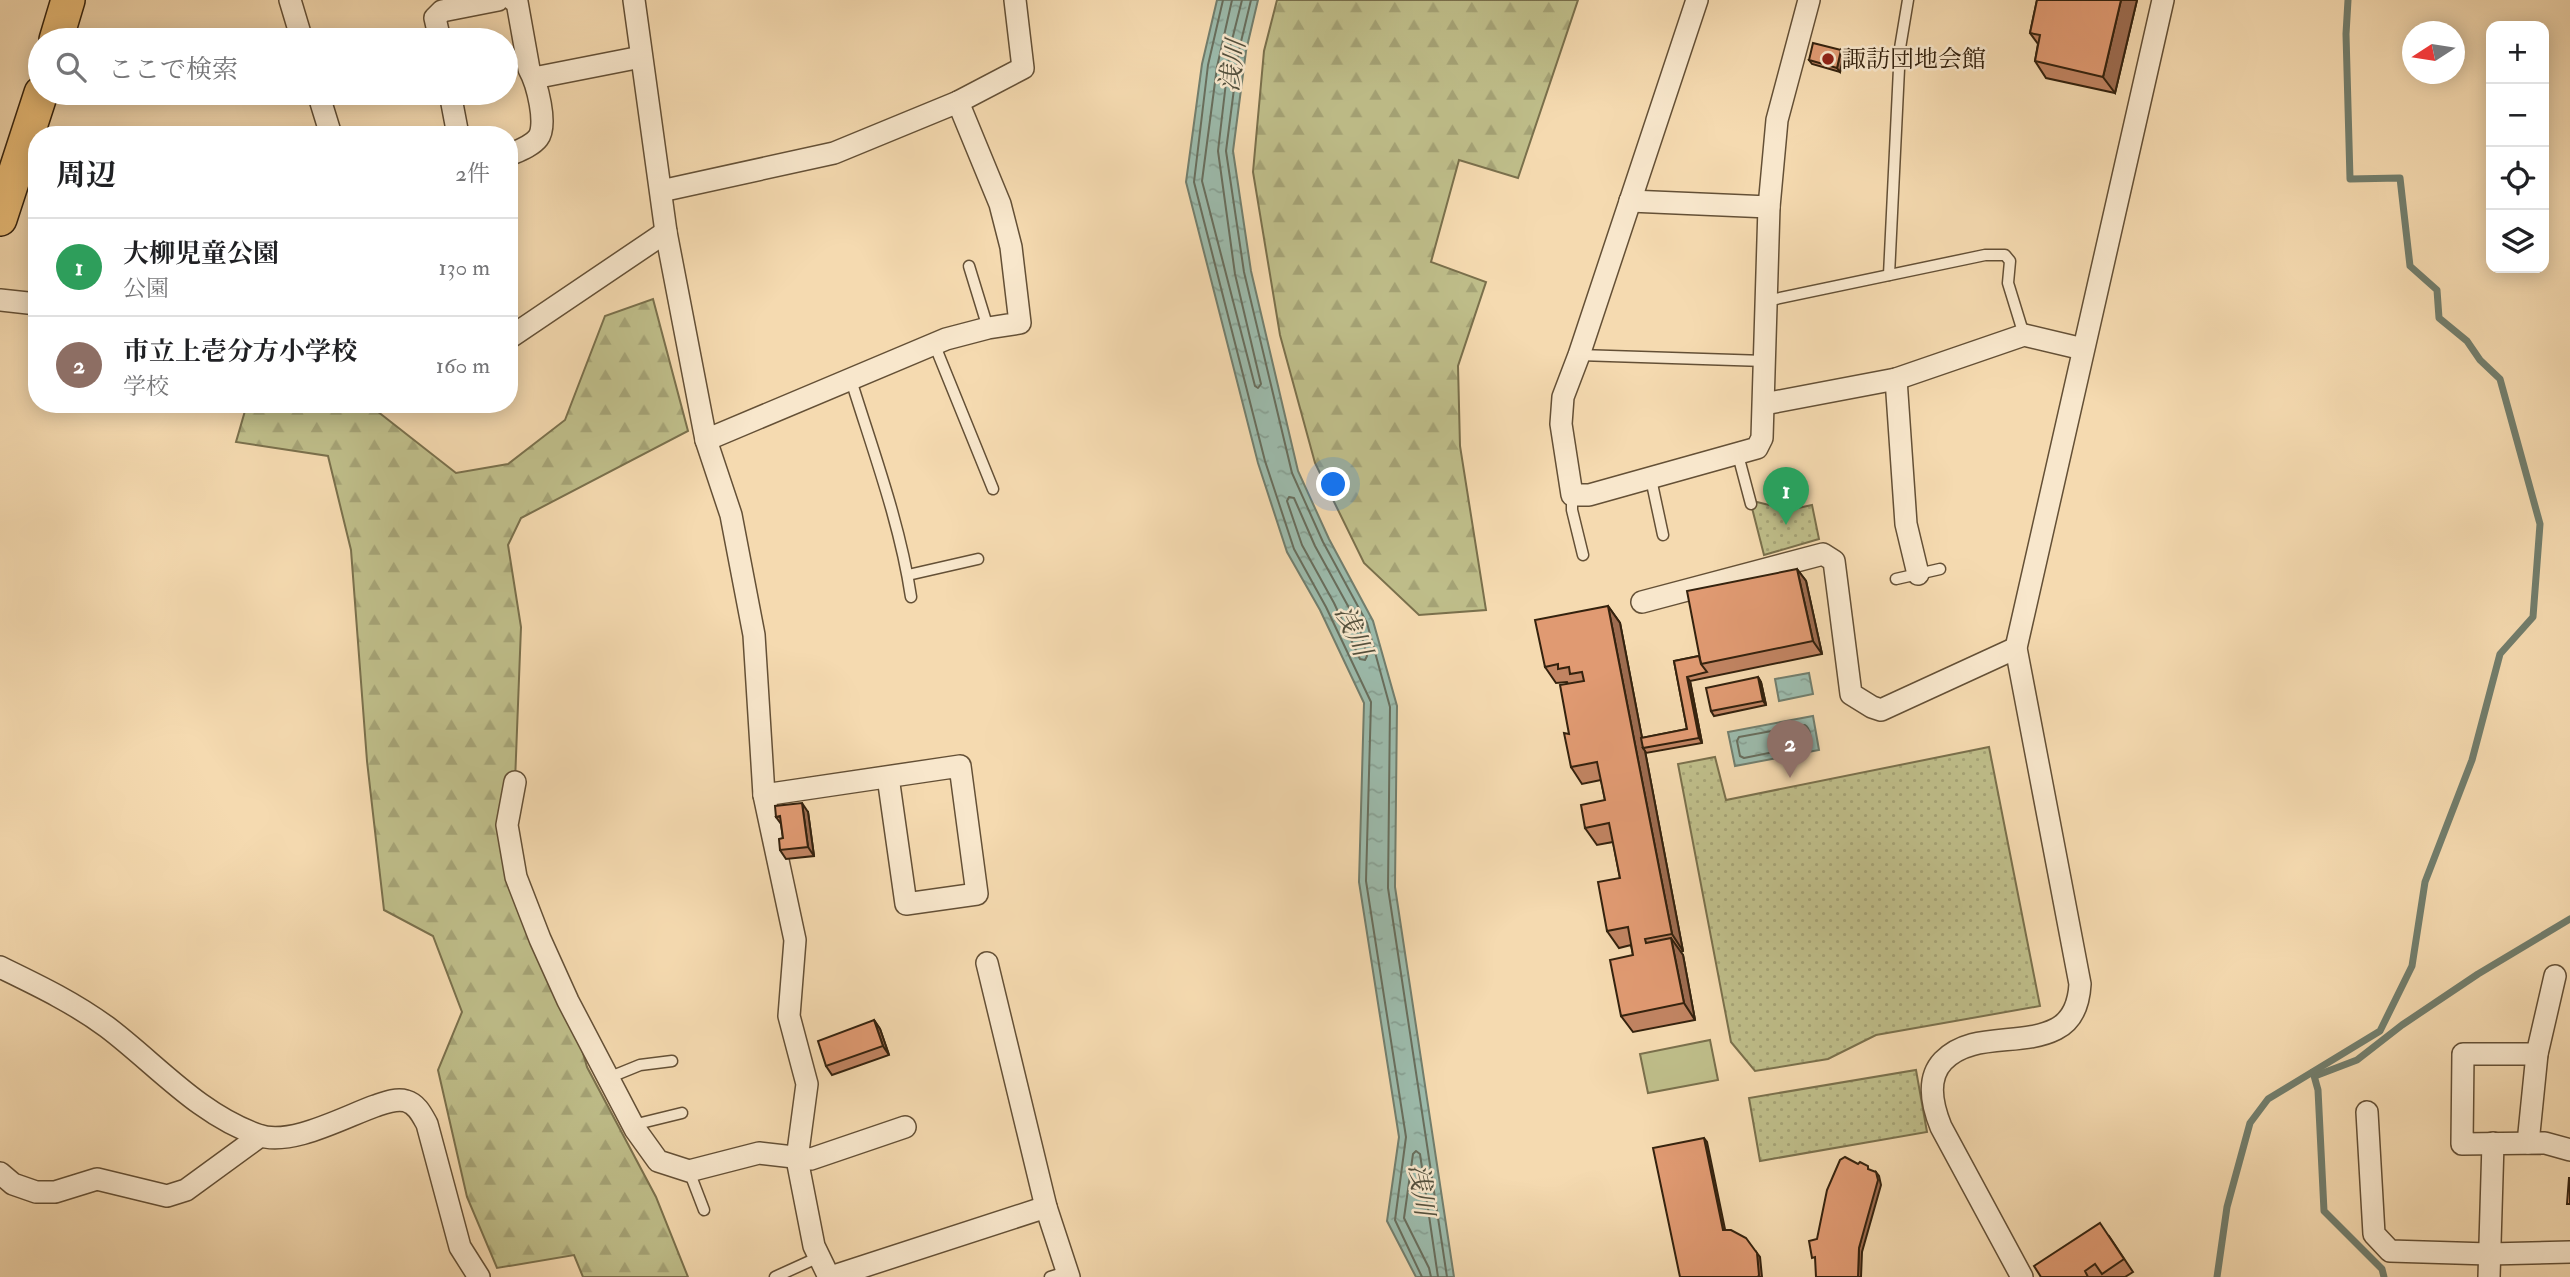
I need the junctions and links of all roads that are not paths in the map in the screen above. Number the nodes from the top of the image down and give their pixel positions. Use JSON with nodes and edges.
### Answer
{"nodes":[{"id":1,"x":68,"y":0,"type":"edge"},
{"id":2,"x":290,"y":0,"type":"edge"},
{"id":3,"x":498,"y":0,"type":"edge"},
{"id":4,"x":513,"y":0,"type":"edge"},
{"id":5,"x":635,"y":0,"type":"edge"},
{"id":6,"x":1015,"y":0,"type":"edge"},
{"id":7,"x":1697,"y":0,"type":"edge"},
{"id":8,"x":1809,"y":0,"type":"edge"},
{"id":9,"x":1908,"y":0,"type":"edge"},
{"id":10,"x":2163,"y":0,"type":"edge"},
{"id":11,"x":60,"y":28,"type":"edge"},
{"id":12,"x":298,"y":28,"type":"edge"},
{"id":13,"x":437,"y":28,"type":"edge"},
{"id":14,"x":642,"y":57,"type":"junction"},
{"id":15,"x":534,"y":78,"type":"junction"},
{"id":16,"x":958,"y":102,"type":"junction"},
{"id":17,"x":37,"y":105,"type":"edge"},
{"id":18,"x":322,"y":105,"type":"edge"},
{"id":19,"x":452,"y":105,"type":"edge"},
{"id":20,"x":30,"y":126,"type":"edge"},
{"id":21,"x":328,"y":126,"type":"edge"},
{"id":22,"x":456,"y":126,"type":"edge"},
{"id":23,"x":28,"y":133,"type":"edge"},
{"id":24,"x":518,"y":150,"type":"edge"},
{"id":25,"x":661,"y":191,"type":"junction"},
{"id":26,"x":1630,"y":201,"type":"junction"},
{"id":27,"x":1769,"y":207,"type":"junction"},
{"id":28,"x":0,"y":219,"type":"edge"},
{"id":29,"x":666,"y":232,"type":"junction"},
{"id":30,"x":969,"y":266,"type":"dead end"},
{"id":31,"x":1889,"y":275,"type":"junction"},
{"id":32,"x":0,"y":300,"type":"edge"},
{"id":33,"x":1766,"y":301,"type":"junction"},
{"id":34,"x":28,"y":303,"type":"edge"},
{"id":35,"x":988,"y":328,"type":"junction"},
{"id":36,"x":518,"y":332,"type":"edge"},
{"id":37,"x":2024,"y":335,"type":"junction"},
{"id":38,"x":935,"y":345,"type":"junction"},
{"id":39,"x":2083,"y":349,"type":"junction"},
{"id":40,"x":1579,"y":355,"type":"junction"},
{"id":41,"x":1765,"y":361,"type":"junction"},
{"id":42,"x":1896,"y":379,"type":"junction"},
{"id":43,"x":851,"y":380,"type":"junction"},
{"id":44,"x":1764,"y":404,"type":"junction"},
{"id":45,"x":706,"y":440,"type":"junction"},
{"id":46,"x":1738,"y":455,"type":"junction"},
{"id":47,"x":1651,"y":479,"type":"junction"},
{"id":48,"x":993,"y":489,"type":"dead end"},
{"id":49,"x":1572,"y":495,"type":"junction"},
{"id":50,"x":1751,"y":504,"type":"dead end"},
{"id":51,"x":1664,"y":535,"type":"dead end"},
{"id":52,"x":1583,"y":555,"type":"dead end"},
{"id":53,"x":978,"y":559,"type":"dead end"},
{"id":54,"x":1940,"y":569,"type":"dead end"},
{"id":55,"x":1918,"y":574,"type":"junction"},
{"id":56,"x":908,"y":575,"type":"junction"},
{"id":57,"x":1896,"y":579,"type":"dead end"},
{"id":58,"x":911,"y":597,"type":"dead end"},
{"id":59,"x":1642,"y":602,"type":"dead end"},
{"id":60,"x":2016,"y":648,"type":"junction"},
{"id":61,"x":888,"y":777,"type":"junction"},
{"id":62,"x":515,"y":782,"type":"dead end"},
{"id":63,"x":764,"y":795,"type":"junction"},
{"id":64,"x":986,"y":963,"type":"dead end"},
{"id":65,"x":0,"y":967,"type":"edge"},
{"id":66,"x":2555,"y":976,"type":"dead end"},
{"id":67,"x":2537,"y":1054,"type":"junction"},
{"id":68,"x":672,"y":1061,"type":"dead end"},
{"id":69,"x":608,"y":1078,"type":"junction"},
{"id":70,"x":2367,"y":1112,"type":"dead end"},
{"id":71,"x":682,"y":1113,"type":"dead end"},
{"id":72,"x":633,"y":1125,"type":"junction"},
{"id":73,"x":905,"y":1127,"type":"dead end"},
{"id":74,"x":260,"y":1136,"type":"junction"},
{"id":75,"x":2493,"y":1143,"type":"junction"},
{"id":76,"x":2528,"y":1143,"type":"junction"},
{"id":77,"x":2570,"y":1150,"type":"edge"},
{"id":78,"x":797,"y":1158,"type":"junction"},
{"id":79,"x":689,"y":1171,"type":"junction"},
{"id":80,"x":0,"y":1173,"type":"edge"},
{"id":81,"x":1046,"y":1207,"type":"junction"},
{"id":82,"x":704,"y":1210,"type":"dead end"},
{"id":83,"x":2570,"y":1252,"type":"edge"},
{"id":84,"x":2489,"y":1254,"type":"junction"},
{"id":85,"x":819,"y":1257,"type":"junction"},
{"id":86,"x":1062,"y":1275,"type":"edge"},
{"id":87,"x":479,"y":1277,"type":"edge"},
{"id":88,"x":775,"y":1277,"type":"edge"},
{"id":89,"x":830,"y":1277,"type":"edge"},
{"id":90,"x":2022,"y":1277,"type":"edge"},
{"id":91,"x":2488,"y":1277,"type":"edge"}],
"edges":[{"from":1,"to":11,"type":"main road"},
{"from":2,"to":12,"type":"street"},
{"from":3,"to":13,"type":"street"},
{"from":4,"to":15,"type":"street"},
{"from":5,"to":14,"type":"street"},
{"from":6,"to":16,"type":"street"},
{"from":7,"to":26,"type":"street"},
{"from":8,"to":27,"type":"street"},
{"from":9,"to":31,"type":"lane"},
{"from":10,"to":39,"type":"street"},
{"from":14,"to":15,"type":"street"},
{"from":14,"to":25,"type":"street"},
{"from":15,"to":24,"type":"street"},
{"from":16,"to":25,"type":"street"},
{"from":16,"to":35,"type":"street"},
{"from":17,"to":20,"type":"main road"},
{"from":18,"to":21,"type":"street"},
{"from":19,"to":22,"type":"street"},
{"from":23,"to":28,"type":"main road"},
{"from":25,"to":29,"type":"street"},
{"from":26,"to":27,"type":"street"},
{"from":26,"to":40,"type":"street"},
{"from":27,"to":33,"type":"street"},
{"from":29,"to":36,"type":"street"},
{"from":29,"to":45,"type":"street"},
{"from":30,"to":35,"type":"lane"},
{"from":31,"to":33,"type":"lane"},
{"from":31,"to":37,"type":"lane"},
{"from":32,"to":34,"type":"street"},
{"from":33,"to":41,"type":"street"},
{"from":35,"to":38,"type":"street"},
{"from":37,"to":39,"type":"street"},
{"from":37,"to":42,"type":"street"},
{"from":38,"to":43,"type":"street"},
{"from":38,"to":48,"type":"lane"},
{"from":39,"to":60,"type":"street"},
{"from":40,"to":41,"type":"lane"},
{"from":40,"to":49,"type":"street"},
{"from":41,"to":44,"type":"street"},
{"from":42,"to":44,"type":"street"},
{"from":42,"to":55,"type":"street"},
{"from":43,"to":45,"type":"street"},
{"from":43,"to":56,"type":"lane"},
{"from":44,"to":46,"type":"street"},
{"from":45,"to":63,"type":"street"},
{"from":46,"to":47,"type":"street"},
{"from":46,"to":50,"type":"lane"},
{"from":47,"to":49,"type":"street"},
{"from":47,"to":51,"type":"lane"},
{"from":49,"to":52,"type":"lane"},
{"from":53,"to":56,"type":"lane"},
{"from":54,"to":55,"type":"lane"},
{"from":55,"to":57,"type":"lane"},
{"from":56,"to":58,"type":"lane"},
{"from":59,"to":60,"type":"street"},
{"from":60,"to":90,"type":"street"},
{"from":61,"to":61,"type":"street"},
{"from":61,"to":63,"type":"street"},
{"from":62,"to":69,"type":"street"},
{"from":63,"to":78,"type":"street"},
{"from":64,"to":81,"type":"street"},
{"from":65,"to":74,"type":"street"},
{"from":66,"to":67,"type":"street"},
{"from":67,"to":75,"type":"street"},
{"from":67,"to":76,"type":"street"},
{"from":68,"to":69,"type":"lane"},
{"from":69,"to":72,"type":"street"},
{"from":70,"to":84,"type":"street"},
{"from":71,"to":72,"type":"lane"},
{"from":72,"to":79,"type":"street"},
{"from":73,"to":78,"type":"street"},
{"from":74,"to":80,"type":"street"},
{"from":74,"to":87,"type":"street"},
{"from":75,"to":76,"type":"street"},
{"from":75,"to":84,"type":"street"},
{"from":76,"to":77,"type":"street"},
{"from":78,"to":79,"type":"street"},
{"from":78,"to":85,"type":"street"},
{"from":79,"to":82,"type":"lane"},
{"from":81,"to":86,"type":"street"},
{"from":81,"to":89,"type":"street"},
{"from":83,"to":84,"type":"street"},
{"from":84,"to":91,"type":"street"},
{"from":85,"to":88,"type":"lane"},
{"from":85,"to":89,"type":"street"}]}
